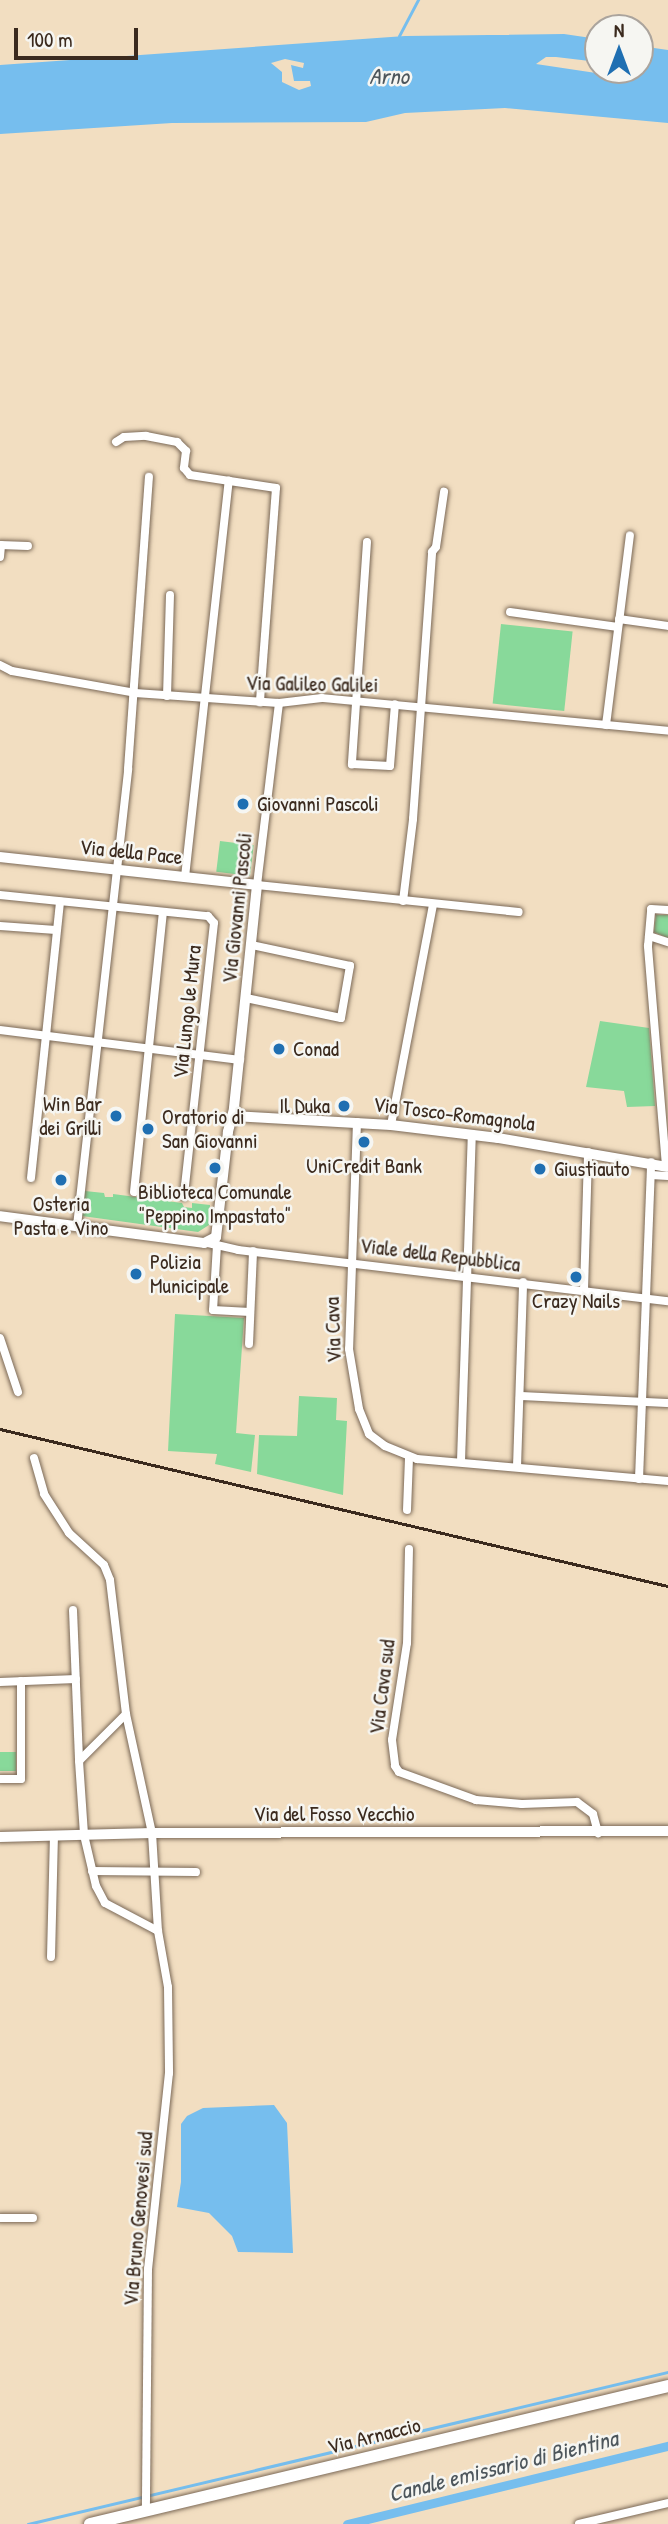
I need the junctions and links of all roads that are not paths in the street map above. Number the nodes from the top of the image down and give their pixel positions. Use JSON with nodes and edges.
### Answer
{"nodes":[{"id":1,"x":116,"y":442,"type":"dead end"},
{"id":2,"x":149,"y":477,"type":"dead end"},
{"id":3,"x":229,"y":480,"type":"junction"},
{"id":4,"x":444,"y":492,"type":"dead end"},
{"id":5,"x":630,"y":536,"type":"dead end"},
{"id":6,"x":367,"y":542,"type":"dead end"},
{"id":7,"x":0,"y":545,"type":"edge"},
{"id":8,"x":28,"y":546,"type":"dead end"},
{"id":9,"x":0,"y":557,"type":"edge"},
{"id":10,"x":170,"y":594,"type":"dead end"},
{"id":11,"x":510,"y":612,"type":"dead end"},
{"id":12,"x":619,"y":623,"type":"junction"},
{"id":13,"x":668,"y":626,"type":"edge"},
{"id":14,"x":0,"y":665,"type":"edge"},
{"id":15,"x":135,"y":693,"type":"junction"},
{"id":16,"x":167,"y":696,"type":"junction"},
{"id":17,"x":205,"y":698,"type":"junction"},
{"id":18,"x":354,"y":701,"type":"junction"},
{"id":19,"x":260,"y":702,"type":"junction"},
{"id":20,"x":279,"y":703,"type":"junction"},
{"id":21,"x":395,"y":704,"type":"junction"},
{"id":22,"x":422,"y":706,"type":"junction"},
{"id":23,"x":606,"y":725,"type":"junction"},
{"id":24,"x":668,"y":731,"type":"edge"},
{"id":25,"x":0,"y":857,"type":"edge"},
{"id":26,"x":117,"y":870,"type":"junction"},
{"id":27,"x":185,"y":877,"type":"junction"},
{"id":28,"x":257,"y":885,"type":"junction"},
{"id":29,"x":0,"y":895,"type":"edge"},
{"id":30,"x":403,"y":901,"type":"junction"},
{"id":31,"x":60,"y":902,"type":"junction"},
{"id":32,"x":433,"y":904,"type":"junction"},
{"id":33,"x":111,"y":907,"type":"junction"},
{"id":34,"x":668,"y":910,"type":"edge"},
{"id":35,"x":163,"y":912,"type":"junction"},
{"id":36,"x":519,"y":912,"type":"dead end"},
{"id":37,"x":0,"y":926,"type":"edge"},
{"id":38,"x":56,"y":930,"type":"junction"},
{"id":39,"x":649,"y":936,"type":"junction"},
{"id":40,"x":668,"y":942,"type":"edge"},
{"id":41,"x":252,"y":945,"type":"junction"},
{"id":42,"x":246,"y":999,"type":"junction"},
{"id":43,"x":0,"y":1030,"type":"edge"},
{"id":44,"x":45,"y":1035,"type":"junction"},
{"id":45,"x":97,"y":1042,"type":"junction"},
{"id":46,"x":149,"y":1049,"type":"junction"},
{"id":47,"x":200,"y":1055,"type":"junction"},
{"id":48,"x":240,"y":1059,"type":"junction"},
{"id":49,"x":233,"y":1116,"type":"junction"},
{"id":50,"x":357,"y":1122,"type":"junction"},
{"id":51,"x":391,"y":1125,"type":"junction"},
{"id":52,"x":472,"y":1134,"type":"junction"},
{"id":53,"x":588,"y":1152,"type":"junction"},
{"id":54,"x":651,"y":1162,"type":"junction"},
{"id":55,"x":667,"y":1170,"type":"edge"},
{"id":56,"x":650,"y":1175,"type":"junction"},
{"id":57,"x":31,"y":1178,"type":"dead end"},
{"id":58,"x":134,"y":1192,"type":"dead end"},
{"id":59,"x":184,"y":1196,"type":"dead end"},
{"id":60,"x":0,"y":1216,"type":"edge"},
{"id":61,"x":77,"y":1226,"type":"junction"},
{"id":62,"x":213,"y":1244,"type":"junction"},
{"id":63,"x":254,"y":1251,"type":"junction"},
{"id":64,"x":350,"y":1261,"type":"junction"},
{"id":65,"x":467,"y":1276,"type":"junction"},
{"id":66,"x":523,"y":1282,"type":"junction"},
{"id":67,"x":584,"y":1290,"type":"junction"},
{"id":68,"x":646,"y":1298,"type":"junction"},
{"id":69,"x":668,"y":1301,"type":"edge"},
{"id":70,"x":250,"y":1312,"type":"junction"},
{"id":71,"x":0,"y":1338,"type":"edge"},
{"id":72,"x":248,"y":1344,"type":"dead end"},
{"id":73,"x":18,"y":1392,"type":"dead end"},
{"id":74,"x":520,"y":1396,"type":"junction"},
{"id":75,"x":643,"y":1401,"type":"junction"},
{"id":76,"x":668,"y":1403,"type":"edge"},
{"id":77,"x":409,"y":1457,"type":"junction"},
{"id":78,"x":34,"y":1458,"type":"dead end"},
{"id":79,"x":461,"y":1461,"type":"junction"},
{"id":80,"x":517,"y":1467,"type":"junction"},
{"id":81,"x":639,"y":1479,"type":"junction"},
{"id":82,"x":668,"y":1481,"type":"edge"},
{"id":83,"x":407,"y":1510,"type":"dead end"},
{"id":84,"x":409,"y":1549,"type":"dead end"},
{"id":85,"x":73,"y":1609,"type":"dead end"},
{"id":86,"x":76,"y":1679,"type":"junction"},
{"id":87,"x":21,"y":1681,"type":"junction"},
{"id":88,"x":0,"y":1682,"type":"edge"},
{"id":89,"x":126,"y":1714,"type":"junction"},
{"id":90,"x":79,"y":1761,"type":"junction"},
{"id":91,"x":0,"y":1779,"type":"edge"},
{"id":92,"x":668,"y":1831,"type":"edge"},
{"id":93,"x":152,"y":1833,"type":"junction"},
{"id":94,"x":598,"y":1833,"type":"junction"},
{"id":95,"x":84,"y":1835,"type":"junction"},
{"id":96,"x":54,"y":1836,"type":"junction"},
{"id":97,"x":0,"y":1837,"type":"edge"},
{"id":98,"x":92,"y":1871,"type":"junction"},
{"id":99,"x":153,"y":1872,"type":"junction"},
{"id":100,"x":196,"y":1872,"type":"dead end"},
{"id":101,"x":158,"y":1931,"type":"junction"},
{"id":102,"x":51,"y":1957,"type":"dead end"},
{"id":103,"x":0,"y":2218,"type":"edge"},
{"id":104,"x":33,"y":2218,"type":"dead end"},
{"id":105,"x":668,"y":2386,"type":"edge"},
{"id":106,"x":145,"y":2501,"type":"junction"},
{"id":107,"x":668,"y":2502,"type":"edge"},
{"id":108,"x":90,"y":2524,"type":"edge"},
{"id":109,"x":579,"y":2524,"type":"edge"}],
"edges":[{"from":1,"to":3,"type":"street"},
{"from":2,"to":15,"type":"street"},
{"from":3,"to":17,"type":"street"},
{"from":3,"to":19,"type":"street"},
{"from":4,"to":22,"type":"street"},
{"from":5,"to":12,"type":"street"},
{"from":6,"to":18,"type":"street"},
{"from":7,"to":8,"type":"street"},
{"from":7,"to":9,"type":"street"},
{"from":10,"to":16,"type":"street"},
{"from":11,"to":12,"type":"street"},
{"from":12,"to":13,"type":"street"},
{"from":12,"to":23,"type":"street"},
{"from":14,"to":15,"type":"street","name":"Via Galileo Galilei"},
{"from":15,"to":16,"type":"street","name":"Via Galileo Galilei"},
{"from":15,"to":26,"type":"street"},
{"from":16,"to":17,"type":"street","name":"Via Galileo Galilei"},
{"from":17,"to":19,"type":"street","name":"Via Galileo Galilei"},
{"from":17,"to":27,"type":"street"},
{"from":18,"to":20,"type":"street","name":"Via Galileo Galilei"},
{"from":18,"to":21,"type":"street","name":"Via Galileo Galilei"},
{"from":18,"to":21,"type":"street"},
{"from":19,"to":20,"type":"street","name":"Via Galileo Galilei"},
{"from":20,"to":28,"type":"street","name":"Via Giovanni Pascoli"},
{"from":21,"to":22,"type":"street","name":"Via Galileo Galilei"},
{"from":22,"to":23,"type":"street","name":"Via Galileo Galilei"},
{"from":22,"to":30,"type":"street"},
{"from":23,"to":24,"type":"street","name":"Via Galileo Galilei"},
{"from":25,"to":26,"type":"main road","name":"Via della Pace"},
{"from":26,"to":27,"type":"main road","name":"Via della Pace"},
{"from":26,"to":33,"type":"street"},
{"from":27,"to":28,"type":"main road","name":"Via della Pace"},
{"from":28,"to":30,"type":"street"},
{"from":28,"to":41,"type":"main road","name":"Via Giovanni Pascoli"},
{"from":29,"to":31,"type":"street","name":"Via Lungo le Mura"},
{"from":30,"to":32,"type":"street"},
{"from":31,"to":33,"type":"street","name":"Via Lungo le Mura"},
{"from":31,"to":38,"type":"street"},
{"from":32,"to":36,"type":"street"},
{"from":32,"to":51,"type":"street"},
{"from":33,"to":35,"type":"street","name":"Via Lungo le Mura"},
{"from":33,"to":45,"type":"street"},
{"from":34,"to":39,"type":"street"},
{"from":35,"to":46,"type":"street"},
{"from":35,"to":47,"type":"street","name":"Via Lungo le Mura"},
{"from":37,"to":38,"type":"street"},
{"from":38,"to":44,"type":"street"},
{"from":39,"to":40,"type":"street"},
{"from":39,"to":55,"type":"street"},
{"from":41,"to":42,"type":"main road","name":"Via Giovanni Pascoli"},
{"from":41,"to":42,"type":"street"},
{"from":42,"to":48,"type":"main road","name":"Via Giovanni Pascoli"},
{"from":43,"to":44,"type":"street"},
{"from":44,"to":45,"type":"street"},
{"from":44,"to":57,"type":"street"},
{"from":45,"to":46,"type":"street"},
{"from":45,"to":61,"type":"street"},
{"from":46,"to":47,"type":"street"},
{"from":46,"to":58,"type":"street"},
{"from":47,"to":48,"type":"street"},
{"from":47,"to":59,"type":"street","name":"Via Lungo le Mura"},
{"from":48,"to":49,"type":"main road","name":"Via Giovanni Pascoli"},
{"from":49,"to":50,"type":"main road","name":"Via Tosco-Romagnola"},
{"from":49,"to":62,"type":"main road","name":"Via Giovanni Pascoli"},
{"from":50,"to":51,"type":"main road","name":"Via Tosco-Romagnola"},
{"from":50,"to":64,"type":"street","name":"Via Cava"},
{"from":51,"to":52,"type":"main road","name":"Via Tosco-Romagnola"},
{"from":52,"to":53,"type":"main road","name":"Via Tosco-Romagnola"},
{"from":52,"to":65,"type":"street"},
{"from":53,"to":54,"type":"main road","name":"Via Tosco-Romagnola"},
{"from":53,"to":67,"type":"street"},
{"from":54,"to":55,"type":"main road","name":"Via Tosco-Romagnola"},
{"from":54,"to":56,"type":"street"},
{"from":55,"to":56,"type":"street"},
{"from":56,"to":68,"type":"street"},
{"from":60,"to":61,"type":"main road"},
{"from":61,"to":62,"type":"main road"},
{"from":62,"to":63,"type":"street","name":"Viale della Repubblica"},
{"from":62,"to":70,"type":"street"},
{"from":63,"to":64,"type":"street","name":"Viale della Repubblica"},
{"from":63,"to":70,"type":"street"},
{"from":64,"to":65,"type":"street","name":"Viale della Repubblica"},
{"from":64,"to":77,"type":"street","name":"Via Cava"},
{"from":65,"to":66,"type":"street","name":"Viale della Repubblica"},
{"from":65,"to":79,"type":"street"},
{"from":66,"to":67,"type":"street","name":"Viale della Repubblica"},
{"from":66,"to":74,"type":"street"},
{"from":67,"to":68,"type":"street","name":"Viale della Repubblica"},
{"from":68,"to":69,"type":"street","name":"Viale della Repubblica"},
{"from":68,"to":75,"type":"street"},
{"from":70,"to":72,"type":"street"},
{"from":71,"to":73,"type":"street"},
{"from":74,"to":75,"type":"street"},
{"from":74,"to":80,"type":"street"},
{"from":75,"to":76,"type":"street"},
{"from":75,"to":81,"type":"street"},
{"from":77,"to":79,"type":"street"},
{"from":77,"to":83,"type":"street"},
{"from":78,"to":89,"type":"street"},
{"from":79,"to":80,"type":"street"},
{"from":80,"to":81,"type":"street"},
{"from":81,"to":82,"type":"street"},
{"from":84,"to":94,"type":"street","name":"Via Cava sud"},
{"from":85,"to":86,"type":"street"},
{"from":86,"to":87,"type":"street"},
{"from":86,"to":90,"type":"street"},
{"from":87,"to":88,"type":"street"},
{"from":87,"to":91,"type":"street"},
{"from":89,"to":90,"type":"street"},
{"from":89,"to":93,"type":"street"},
{"from":90,"to":95,"type":"street"},
{"from":92,"to":94,"type":"street","name":"Via del Fosso Vecchio"},
{"from":93,"to":94,"type":"street","name":"Via del Fosso Vecchio"},
{"from":93,"to":95,"type":"street","name":"Via del Fosso Vecchio"},
{"from":93,"to":99,"type":"street","name":"Via Bruno Genovesi sud"},
{"from":95,"to":96,"type":"street","name":"Via del Fosso Vecchio"},
{"from":95,"to":98,"type":"street"},
{"from":96,"to":97,"type":"street","name":"Via del Fosso Vecchio"},
{"from":96,"to":102,"type":"street"},
{"from":98,"to":99,"type":"street"},
{"from":98,"to":101,"type":"street"},
{"from":99,"to":100,"type":"street"},
{"from":99,"to":101,"type":"street","name":"Via Bruno Genovesi sud"},
{"from":101,"to":106,"type":"street","name":"Via Bruno Genovesi sud"},
{"from":103,"to":104,"type":"street"},
{"from":105,"to":106,"type":"main road","name":"Via Arnaccio"},
{"from":106,"to":108,"type":"main road","name":"Via Arnaccio"},
{"from":107,"to":109,"type":"street"}]}
